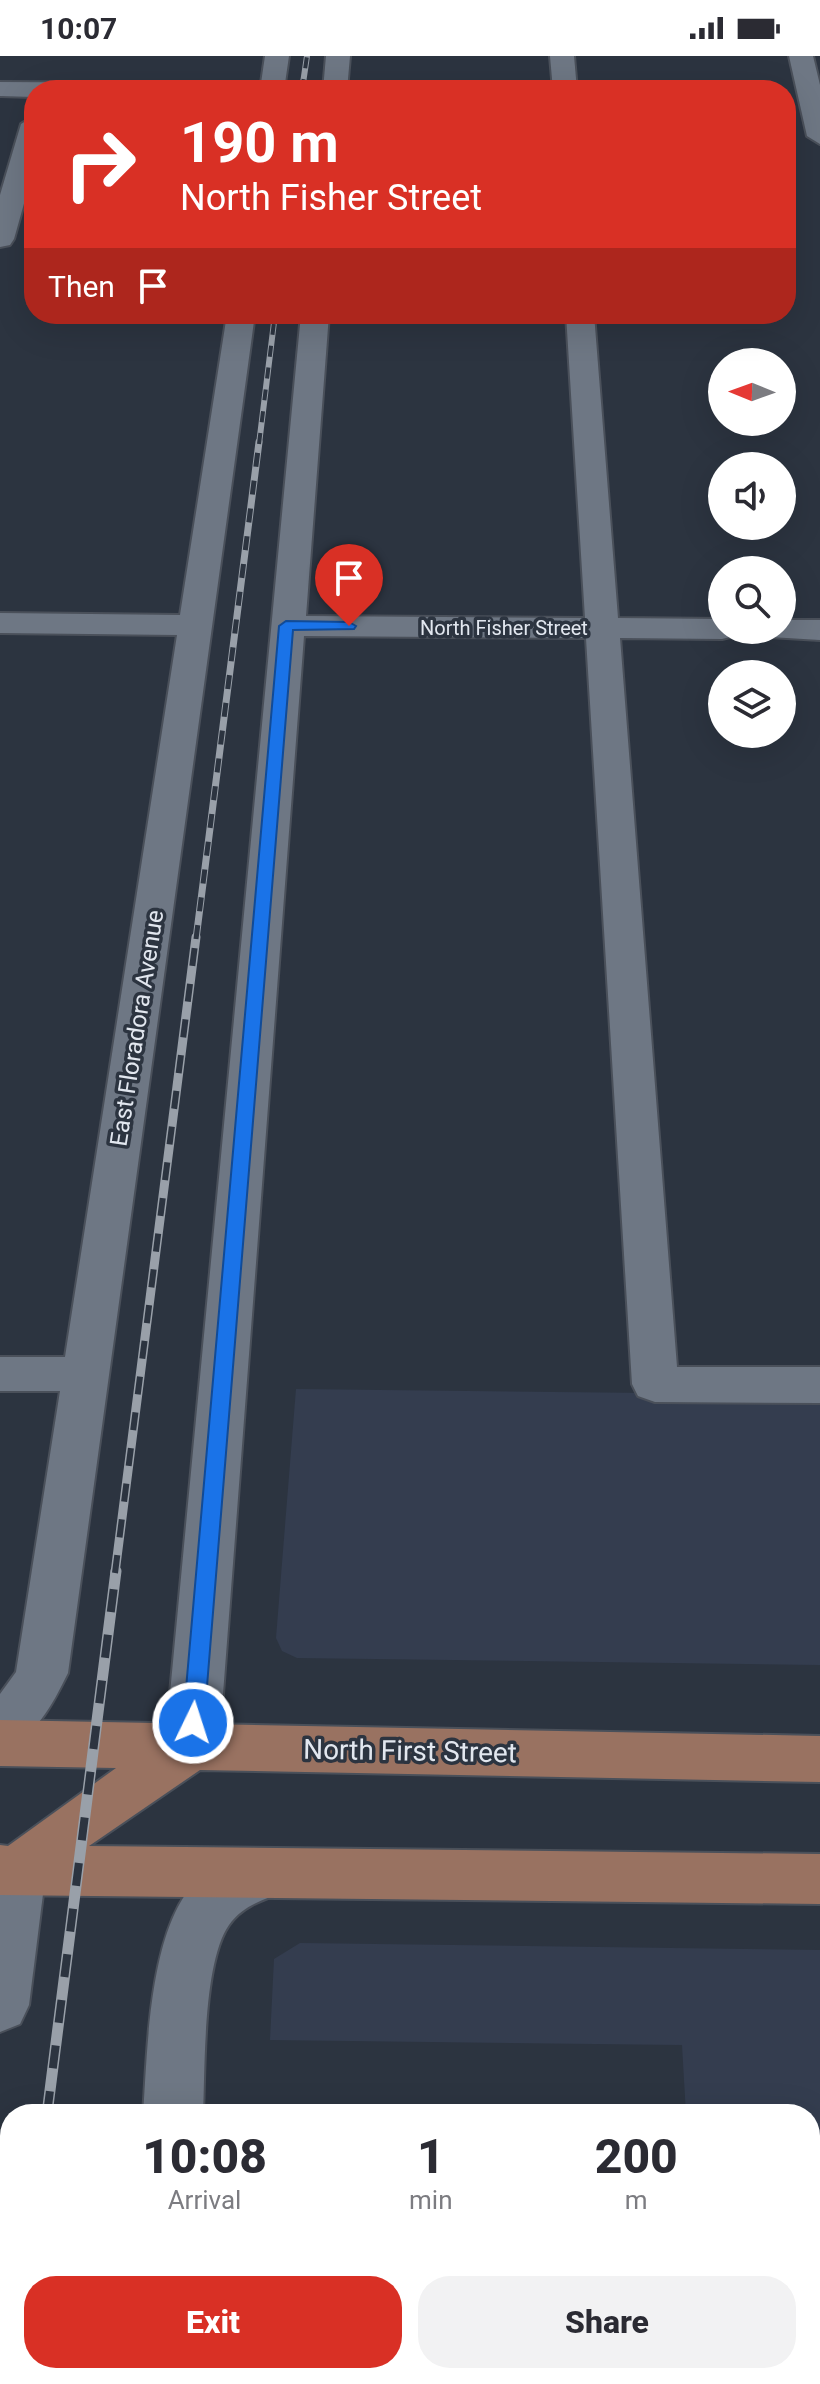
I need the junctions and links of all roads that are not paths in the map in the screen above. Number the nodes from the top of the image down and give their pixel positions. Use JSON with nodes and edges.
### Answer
{"nodes":[{"id":1,"x":277,"y":56,"type":"edge"},
{"id":2,"x":338,"y":56,"type":"edge"},
{"id":3,"x":562,"y":56,"type":"edge"},
{"id":4,"x":801,"y":56,"type":"edge"},
{"id":5,"x":273,"y":80,"type":"edge"},
{"id":6,"x":336,"y":80,"type":"edge"},
{"id":7,"x":564,"y":80,"type":"edge"},
{"id":8,"x":0,"y":89,"type":"edge"},
{"id":9,"x":24,"y":90,"type":"edge"},
{"id":10,"x":805,"y":94,"type":"edge"},
{"id":11,"x":820,"y":136,"type":"edge"},
{"id":12,"x":24,"y":158,"type":"edge"},
{"id":13,"x":0,"y":239,"type":"edge"},
{"id":14,"x":240,"y":324,"type":"edge"},
{"id":15,"x":314,"y":324,"type":"edge"},
{"id":16,"x":581,"y":324,"type":"edge"},
{"id":17,"x":0,"y":623,"type":"edge"},
{"id":18,"x":198,"y":625,"type":"junction"},
{"id":19,"x":286,"y":626,"type":"junction"},
{"id":20,"x":602,"y":628,"type":"junction"},
{"id":21,"x":708,"y":629,"type":"edge"},
{"id":22,"x":796,"y":630,"type":"edge"},
{"id":23,"x":820,"y":630,"type":"edge"},
{"id":24,"x":0,"y":1374,"type":"edge"},
{"id":25,"x":86,"y":1374,"type":"junction"},
{"id":26,"x":820,"y":1385,"type":"edge"},
{"id":27,"x":0,"y":1727,"type":"edge"},
{"id":28,"x":0,"y":1743,"type":"edge"},
{"id":29,"x":192,"y":1746,"type":"junction"},
{"id":30,"x":820,"y":1759,"type":"edge"},
{"id":31,"x":9,"y":1870,"type":"edge"},
{"id":32,"x":267,"y":1874,"type":"junction"},
{"id":33,"x":820,"y":1879,"type":"edge"},
{"id":34,"x":0,"y":2005,"type":"edge"},
{"id":35,"x":174,"y":2104,"type":"edge"}],
"edges":[{"from":1,"to":5,"type":"street"},
{"from":2,"to":6,"type":"street"},
{"from":3,"to":7,"type":"street"},
{"from":4,"to":10,"type":"street"},
{"from":8,"to":9,"type":"street"},
{"from":10,"to":11,"type":"street"},
{"from":12,"to":13,"type":"street"},
{"from":14,"to":18,"type":"street","name":"East Floradora Avenue"},
{"from":15,"to":19,"type":"street"},
{"from":16,"to":20,"type":"street"},
{"from":17,"to":18,"type":"street"},
{"from":18,"to":25,"type":"street","name":"East Floradora Avenue"},
{"from":19,"to":20,"type":"street","name":"North Fisher Street"},
{"from":19,"to":29,"type":"street"},
{"from":20,"to":21,"type":"street","name":"North Fisher Street"},
{"from":20,"to":26,"type":"street"},
{"from":22,"to":23,"type":"street"},
{"from":24,"to":25,"type":"street"},
{"from":25,"to":27,"type":"street","name":"East Floradora Avenue"},
{"from":28,"to":29,"type":"main road","name":"North First Street"},
{"from":29,"to":30,"type":"main road","name":"North First Street"},
{"from":29,"to":31,"type":"main road"},
{"from":31,"to":32,"type":"main road"},
{"from":31,"to":34,"type":"street"},
{"from":32,"to":33,"type":"main road"},
{"from":32,"to":35,"type":"street"}]}
